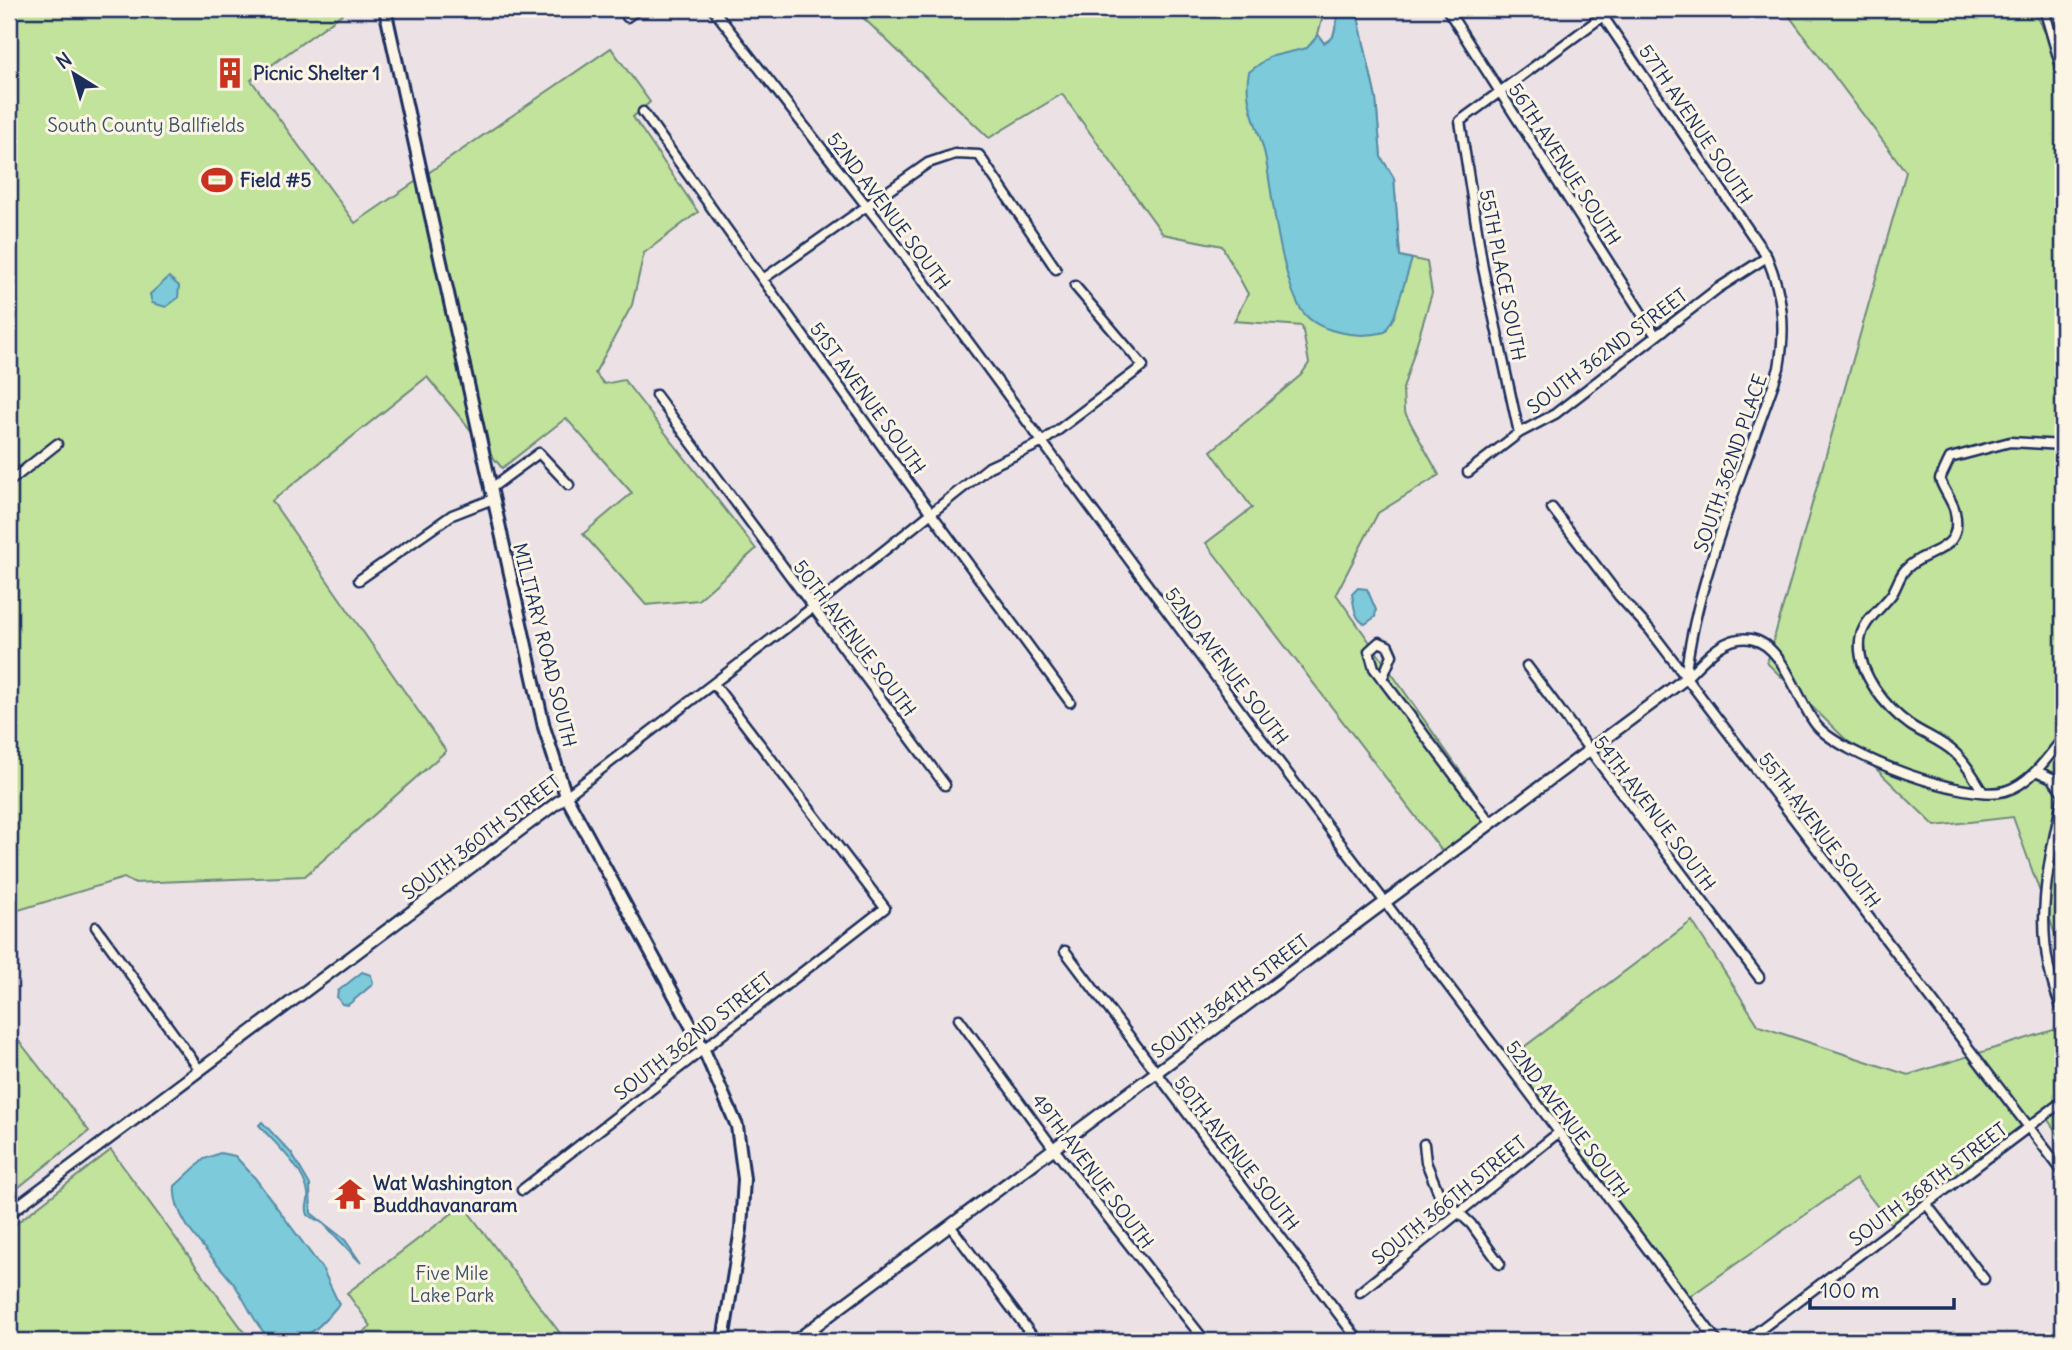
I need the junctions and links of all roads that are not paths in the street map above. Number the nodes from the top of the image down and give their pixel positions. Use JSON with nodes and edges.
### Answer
{"nodes":[{"id":1,"x":385,"y":9,"type":"edge"},
{"id":2,"x":638,"y":9,"type":"edge"},
{"id":3,"x":713,"y":9,"type":"edge"},
{"id":4,"x":1447,"y":9,"type":"edge"},
{"id":5,"x":2044,"y":9,"type":"edge"},
{"id":6,"x":1601,"y":12,"type":"edge"},
{"id":7,"x":627,"y":17,"type":"dead end"},
{"id":8,"x":2063,"y":74,"type":"edge"},
{"id":9,"x":1500,"y":92,"type":"junction"},
{"id":10,"x":643,"y":112,"type":"dead end"},
{"id":11,"x":866,"y":205,"type":"junction"},
{"id":12,"x":1767,"y":257,"type":"junction"},
{"id":13,"x":1056,"y":269,"type":"dead end"},
{"id":14,"x":763,"y":279,"type":"junction"},
{"id":15,"x":1074,"y":286,"type":"dead end"},
{"id":16,"x":1656,"y":335,"type":"junction"},
{"id":17,"x":656,"y":395,"type":"dead end"},
{"id":18,"x":1519,"y":433,"type":"junction"},
{"id":19,"x":1041,"y":443,"type":"junction"},
{"id":20,"x":57,"y":444,"type":"dead end"},
{"id":21,"x":2063,"y":445,"type":"edge"},
{"id":22,"x":1468,"y":472,"type":"dead end"},
{"id":23,"x":9,"y":482,"type":"edge"},
{"id":24,"x":569,"y":485,"type":"dead end"},
{"id":25,"x":491,"y":494,"type":"junction"},
{"id":26,"x":1552,"y":508,"type":"dead end"},
{"id":27,"x":933,"y":513,"type":"junction"},
{"id":28,"x":359,"y":580,"type":"dead end"},
{"id":29,"x":812,"y":608,"type":"junction"},
{"id":30,"x":1527,"y":666,"type":"dead end"},
{"id":31,"x":1382,"y":679,"type":"dead end"},
{"id":32,"x":1685,"y":679,"type":"junction"},
{"id":33,"x":714,"y":684,"type":"junction"},
{"id":34,"x":1070,"y":702,"type":"dead end"},
{"id":35,"x":2063,"y":738,"type":"edge"},
{"id":36,"x":1587,"y":750,"type":"junction"},
{"id":37,"x":2036,"y":771,"type":"junction"},
{"id":38,"x":945,"y":785,"type":"dead end"},
{"id":39,"x":1983,"y":792,"type":"junction"},
{"id":40,"x":2063,"y":794,"type":"edge"},
{"id":41,"x":566,"y":796,"type":"junction"},
{"id":42,"x":1489,"y":821,"type":"junction"},
{"id":43,"x":1384,"y":902,"type":"junction"},
{"id":44,"x":96,"y":927,"type":"dead end"},
{"id":45,"x":1065,"y":951,"type":"dead end"},
{"id":46,"x":1759,"y":977,"type":"dead end"},
{"id":47,"x":2063,"y":1010,"type":"edge"},
{"id":48,"x":959,"y":1018,"type":"dead end"},
{"id":49,"x":703,"y":1048,"type":"junction"},
{"id":50,"x":199,"y":1069,"type":"junction"},
{"id":51,"x":1156,"y":1074,"type":"junction"},
{"id":52,"x":2063,"y":1101,"type":"edge"},
{"id":53,"x":2028,"y":1128,"type":"junction"},
{"id":54,"x":1558,"y":1133,"type":"junction"},
{"id":55,"x":1424,"y":1144,"type":"dead end"},
{"id":56,"x":1054,"y":1149,"type":"junction"},
{"id":57,"x":2063,"y":1172,"type":"edge"},
{"id":58,"x":522,"y":1190,"type":"dead end"},
{"id":59,"x":1927,"y":1205,"type":"junction"},
{"id":60,"x":1459,"y":1210,"type":"junction"},
{"id":61,"x":9,"y":1213,"type":"edge"},
{"id":62,"x":950,"y":1227,"type":"junction"},
{"id":63,"x":1500,"y":1264,"type":"dead end"},
{"id":64,"x":1984,"y":1279,"type":"dead end"},
{"id":65,"x":1360,"y":1292,"type":"dead end"},
{"id":66,"x":812,"y":1329,"type":"junction"},
{"id":67,"x":723,"y":1341,"type":"edge"},
{"id":68,"x":795,"y":1341,"type":"edge"},
{"id":69,"x":822,"y":1341,"type":"edge"},
{"id":70,"x":1036,"y":1341,"type":"edge"},
{"id":71,"x":1205,"y":1341,"type":"edge"},
{"id":72,"x":1359,"y":1341,"type":"edge"},
{"id":73,"x":1717,"y":1341,"type":"edge"},
{"id":74,"x":1745,"y":1341,"type":"edge"}],
"edges":[{"from":1,"to":25,"type":"main road","name":"MILITARY ROAD SOUTH"},
{"from":2,"to":7,"type":"street"},
{"from":3,"to":11,"type":"street","name":"52ND AVENUE SOUTH"},
{"from":4,"to":9,"type":"street","name":"56TH AVENUE SOUTH"},
{"from":5,"to":8,"type":"street"},
{"from":6,"to":9,"type":"street"},
{"from":6,"to":12,"type":"street","name":"57TH AVENUE SOUTH"},
{"from":9,"to":16,"type":"street","name":"56TH AVENUE SOUTH"},
{"from":9,"to":18,"type":"street","name":"55TH PLACE SOUTH"},
{"from":10,"to":14,"type":"street","name":"51ST AVENUE SOUTH"},
{"from":11,"to":13,"type":"street"},
{"from":11,"to":14,"type":"street"},
{"from":11,"to":19,"type":"street","name":"52ND AVENUE SOUTH"},
{"from":12,"to":16,"type":"street","name":"SOUTH 362ND STREET"},
{"from":12,"to":32,"type":"street","name":"SOUTH 362ND PLACE"},
{"from":14,"to":27,"type":"street","name":"51ST AVENUE SOUTH"},
{"from":15,"to":19,"type":"street","name":"SOUTH 360TH STREET"},
{"from":16,"to":18,"type":"street","name":"SOUTH 362ND STREET"},
{"from":17,"to":29,"type":"street","name":"50TH AVENUE SOUTH"},
{"from":18,"to":22,"type":"street","name":"SOUTH 362ND STREET"},
{"from":19,"to":27,"type":"street","name":"SOUTH 360TH STREET"},
{"from":19,"to":43,"type":"street","name":"52ND AVENUE SOUTH"},
{"from":20,"to":23,"type":"street"},
{"from":21,"to":39,"type":"street"},
{"from":24,"to":25,"type":"street"},
{"from":25,"to":28,"type":"street"},
{"from":25,"to":41,"type":"main road","name":"MILITARY ROAD SOUTH"},
{"from":26,"to":32,"type":"street","name":"55TH AVENUE SOUTH"},
{"from":27,"to":29,"type":"street","name":"SOUTH 360TH STREET"},
{"from":27,"to":34,"type":"street","name":"51ST AVENUE SOUTH"},
{"from":29,"to":33,"type":"street","name":"SOUTH 360TH STREET"},
{"from":29,"to":38,"type":"street","name":"50TH AVENUE SOUTH"},
{"from":30,"to":36,"type":"street","name":"54TH AVENUE SOUTH"},
{"from":31,"to":42,"type":"street"},
{"from":32,"to":36,"type":"street","name":"SOUTH 364TH STREET"},
{"from":32,"to":39,"type":"street"},
{"from":32,"to":53,"type":"street","name":"55TH AVENUE SOUTH"},
{"from":33,"to":41,"type":"street","name":"SOUTH 360TH STREET"},
{"from":33,"to":49,"type":"street","name":"SOUTH 362ND STREET"},
{"from":35,"to":37,"type":"street"},
{"from":36,"to":42,"type":"street","name":"SOUTH 364TH STREET"},
{"from":36,"to":46,"type":"street","name":"54TH AVENUE SOUTH"},
{"from":37,"to":39,"type":"street"},
{"from":37,"to":40,"type":"street"},
{"from":40,"to":47,"type":"street"},
{"from":41,"to":49,"type":"main road","name":"MILITARY ROAD SOUTH"},
{"from":41,"to":50,"type":"street","name":"SOUTH 360TH STREET"},
{"from":42,"to":43,"type":"street","name":"SOUTH 364TH STREET"},
{"from":43,"to":51,"type":"street","name":"SOUTH 364TH STREET"},
{"from":43,"to":54,"type":"street","name":"52ND AVENUE SOUTH"},
{"from":44,"to":50,"type":"street"},
{"from":45,"to":51,"type":"street","name":"50TH AVENUE SOUTH"},
{"from":48,"to":56,"type":"street","name":"49TH AVENUE SOUTH"},
{"from":49,"to":58,"type":"street","name":"SOUTH 362ND STREET"},
{"from":49,"to":67,"type":"main road","name":"MILITARY ROAD SOUTH"},
{"from":50,"to":61,"type":"street","name":"SOUTH 360TH STREET"},
{"from":51,"to":56,"type":"street","name":"SOUTH 364TH STREET"},
{"from":51,"to":72,"type":"street","name":"50TH AVENUE SOUTH"},
{"from":52,"to":53,"type":"street","name":"SOUTH 368TH STREET"},
{"from":53,"to":57,"type":"street","name":"55TH AVENUE SOUTH"},
{"from":53,"to":59,"type":"street","name":"SOUTH 368TH STREET"},
{"from":54,"to":60,"type":"street","name":"SOUTH 366TH STREET"},
{"from":54,"to":73,"type":"street","name":"52ND AVENUE SOUTH"},
{"from":55,"to":60,"type":"street"},
{"from":56,"to":62,"type":"street","name":"SOUTH 364TH STREET"},
{"from":56,"to":71,"type":"street","name":"49TH AVENUE SOUTH"},
{"from":59,"to":64,"type":"street"},
{"from":59,"to":74,"type":"street","name":"SOUTH 368TH STREET"},
{"from":60,"to":63,"type":"street"},
{"from":60,"to":65,"type":"street","name":"SOUTH 366TH STREET"},
{"from":62,"to":66,"type":"street","name":"SOUTH 364TH STREET"},
{"from":62,"to":70,"type":"street"},
{"from":66,"to":68,"type":"street","name":"SOUTH 364TH STREET"},
{"from":66,"to":69,"type":"street"}]}
